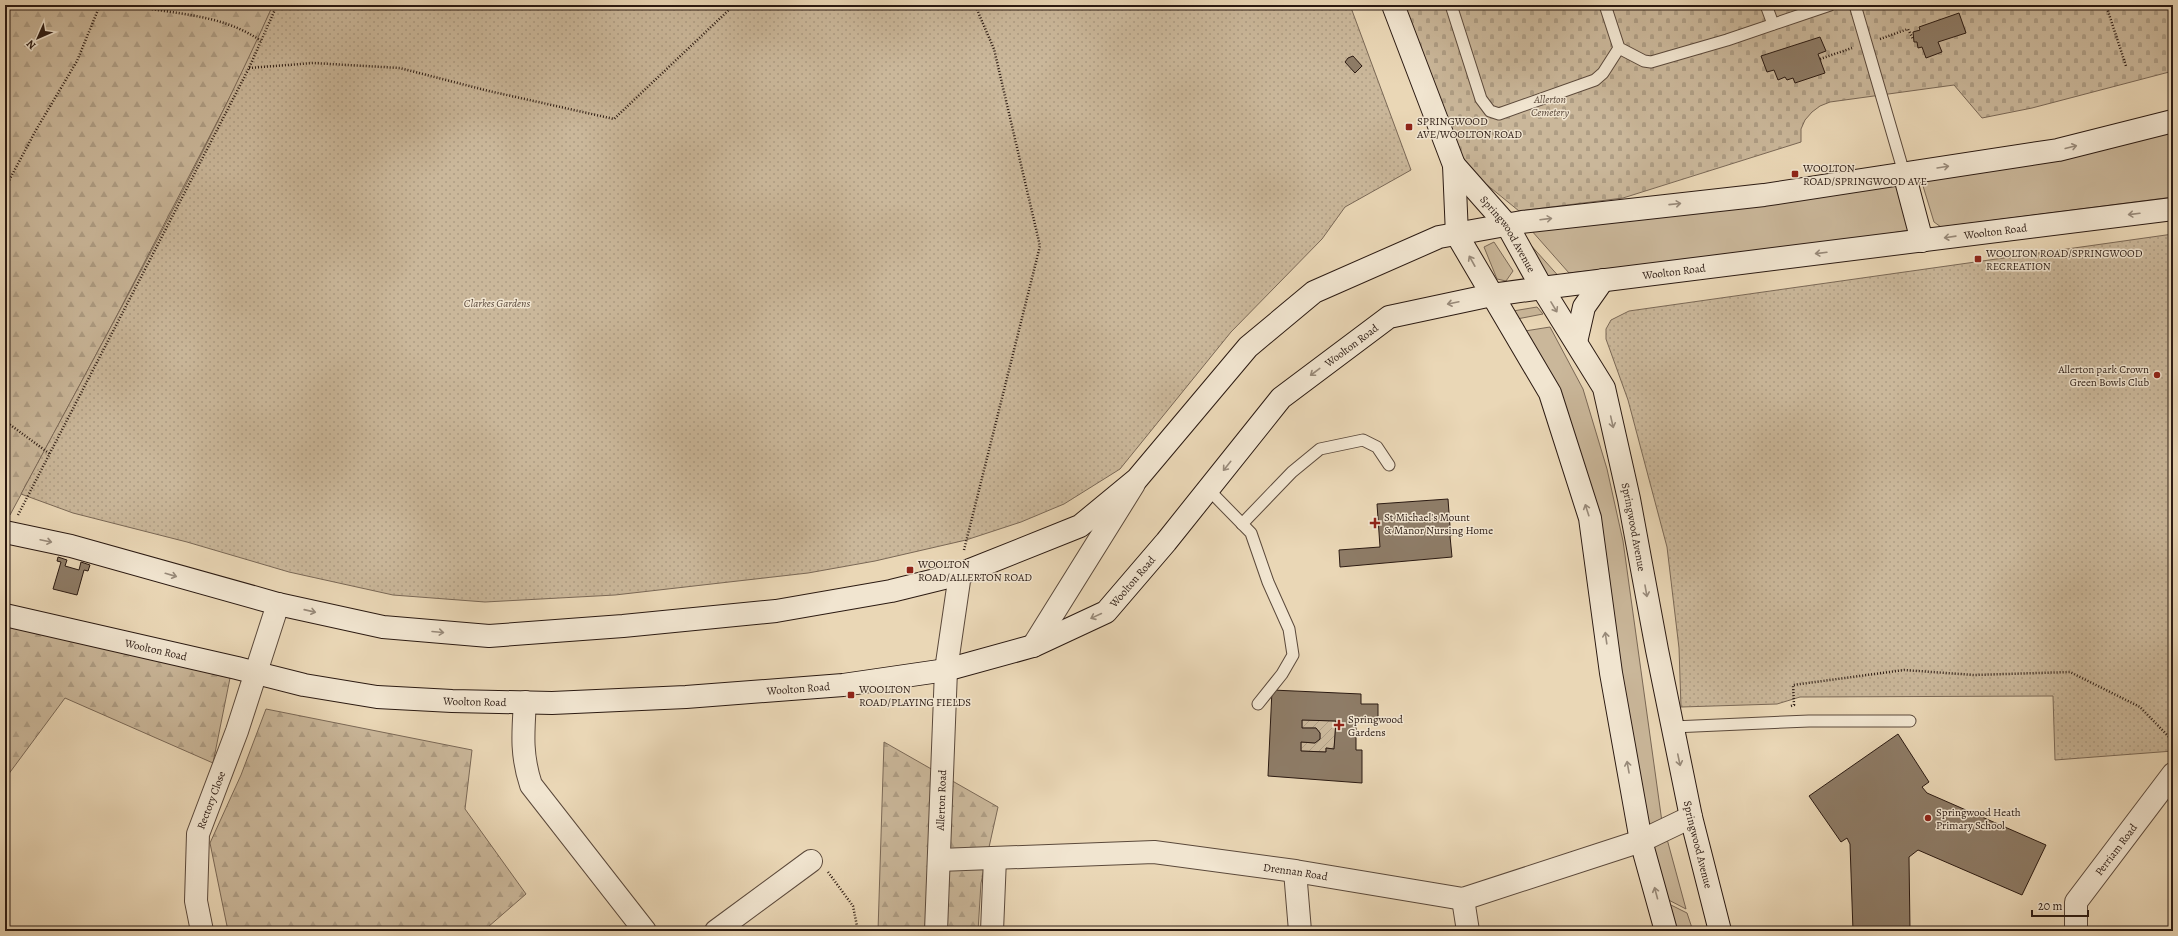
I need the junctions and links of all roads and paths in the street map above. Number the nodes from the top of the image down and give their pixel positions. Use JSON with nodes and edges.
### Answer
{"nodes":[{"id":1,"x":100,"y":5,"type":"edge"},
{"id":2,"x":148,"y":5,"type":"edge"},
{"id":3,"x":277,"y":5,"type":"edge"},
{"id":4,"x":734,"y":5,"type":"edge"},
{"id":5,"x":975,"y":5,"type":"edge"},
{"id":6,"x":1393,"y":5,"type":"edge"},
{"id":7,"x":1451,"y":5,"type":"edge"},
{"id":8,"x":1605,"y":5,"type":"edge"},
{"id":9,"x":1766,"y":5,"type":"edge"},
{"id":10,"x":1830,"y":5,"type":"edge"},
{"id":11,"x":1855,"y":5,"type":"edge"},
{"id":12,"x":2106,"y":5,"type":"edge"},
{"id":13,"x":1772,"y":24,"type":"junction"},
{"id":14,"x":1913,"y":38,"type":"dead end"},
{"id":15,"x":261,"y":41,"type":"junction"},
{"id":16,"x":1867,"y":43,"type":"junction"},
{"id":17,"x":1619,"y":48,"type":"junction"},
{"id":18,"x":1820,"y":58,"type":"dead end"},
{"id":19,"x":2126,"y":66,"type":"dead end"},
{"id":20,"x":249,"y":68,"type":"junction"},
{"id":21,"x":2173,"y":121,"type":"edge"},
{"id":22,"x":1454,"y":164,"type":"junction"},
{"id":23,"x":1904,"y":173,"type":"junction"},
{"id":24,"x":5,"y":188,"type":"edge"},
{"id":25,"x":2173,"y":209,"type":"edge"},
{"id":26,"x":1507,"y":225,"type":"junction"},
{"id":27,"x":1457,"y":234,"type":"junction"},
{"id":28,"x":1922,"y":241,"type":"junction"},
{"id":29,"x":1603,"y":280,"type":"junction"},
{"id":30,"x":1542,"y":288,"type":"junction"},
{"id":31,"x":1492,"y":295,"type":"junction"},
{"id":32,"x":1576,"y":342,"type":"junction"},
{"id":33,"x":5,"y":421,"type":"edge"},
{"id":34,"x":50,"y":454,"type":"junction"},
{"id":35,"x":1389,"y":465,"type":"dead end"},
{"id":36,"x":1137,"y":479,"type":"junction"},
{"id":37,"x":1208,"y":489,"type":"junction"},
{"id":38,"x":1242,"y":524,"type":"junction"},
{"id":39,"x":6,"y":532,"type":"edge"},
{"id":40,"x":960,"y":574,"type":"junction"},
{"id":41,"x":278,"y":604,"type":"junction"},
{"id":42,"x":5,"y":615,"type":"edge"},
{"id":43,"x":1033,"y":646,"type":"junction"},
{"id":44,"x":946,"y":670,"type":"junction"},
{"id":45,"x":257,"y":673,"type":"junction"},
{"id":46,"x":525,"y":702,"type":"junction"},
{"id":47,"x":1258,"y":704,"type":"dead end"},
{"id":48,"x":1787,"y":707,"type":"dead end"},
{"id":49,"x":1910,"y":721,"type":"dead end"},
{"id":50,"x":1673,"y":727,"type":"junction"},
{"id":51,"x":2173,"y":758,"type":"edge"},
{"id":52,"x":2173,"y":774,"type":"edge"},
{"id":53,"x":1691,"y":817,"type":"junction"},
{"id":54,"x":1641,"y":841,"type":"junction"},
{"id":55,"x":995,"y":858,"type":"junction"},
{"id":56,"x":940,"y":860,"type":"junction"},
{"id":57,"x":811,"y":861,"type":"joint"},
{"id":58,"x":1295,"y":871,"type":"junction"},
{"id":59,"x":1464,"y":899,"type":"junction"},
{"id":60,"x":202,"y":931,"type":"edge"},
{"id":61,"x":645,"y":931,"type":"edge"},
{"id":62,"x":716,"y":931,"type":"edge"},
{"id":63,"x":858,"y":931,"type":"edge"},
{"id":64,"x":936,"y":931,"type":"edge"},
{"id":65,"x":992,"y":931,"type":"edge"},
{"id":66,"x":1300,"y":931,"type":"edge"},
{"id":67,"x":1468,"y":931,"type":"edge"},
{"id":68,"x":1666,"y":931,"type":"edge"},
{"id":69,"x":1720,"y":931,"type":"edge"},
{"id":70,"x":2076,"y":931,"type":"edge"}],
"edges":[{"from":1,"to":24,"type":"path"},
{"from":2,"to":15,"type":"path"},
{"from":3,"to":15,"type":"path"},
{"from":4,"to":20,"type":"path"},
{"from":5,"to":40,"type":"path"},
{"from":6,"to":22,"type":"main road","name":"Springwood Avenue"},
{"from":7,"to":17,"type":"lane"},
{"from":8,"to":17,"type":"lane"},
{"from":9,"to":13,"type":"lane"},
{"from":10,"to":13,"type":"lane"},
{"from":11,"to":16,"type":"lane"},
{"from":12,"to":19,"type":"path"},
{"from":13,"to":17,"type":"lane"},
{"from":14,"to":16,"type":"path"},
{"from":15,"to":20,"type":"path"},
{"from":16,"to":18,"type":"path"},
{"from":16,"to":23,"type":"lane"},
{"from":20,"to":34,"type":"path"},
{"from":23,"to":21,"type":"main road","one_way":true},
{"from":22,"to":26,"type":"main road","name":"Springwood Avenue"},
{"from":22,"to":27,"type":"main road","name":"Springwood Avenue"},
{"from":26,"to":23,"type":"main road","one_way":true},
{"from":23,"to":28,"type":"main road"},
{"from":25,"to":28,"type":"main road","name":"Woolton Road","one_way":true},
{"from":26,"to":27,"type":"main road"},
{"from":26,"to":30,"type":"main road","name":"Springwood Avenue"},
{"from":31,"to":27,"type":"main road","name":"Springwood Avenue","one_way":true},
{"from":27,"to":36,"type":"main road"},
{"from":28,"to":29,"type":"main road","name":"Woolton Road","one_way":true},
{"from":29,"to":30,"type":"main road","name":"Woolton Road"},
{"from":29,"to":32,"type":"main road"},
{"from":30,"to":31,"type":"main road","name":"Woolton Road"},
{"from":30,"to":32,"type":"main road","name":"Springwood Avenue","one_way":true},
{"from":31,"to":37,"type":"main road","name":"Woolton Road","one_way":true},
{"from":54,"to":31,"type":"main road","name":"Springwood Avenue","one_way":true},
{"from":32,"to":50,"type":"main road","name":"Springwood Avenue","one_way":true},
{"from":33,"to":34,"type":"path"},
{"from":34,"to":39,"type":"path"},
{"from":35,"to":38,"type":"lane"},
{"from":36,"to":40,"type":"main road"},
{"from":36,"to":43,"type":"main road"},
{"from":37,"to":38,"type":"lane"},
{"from":37,"to":43,"type":"main road","name":"Woolton Road","one_way":true},
{"from":38,"to":47,"type":"lane"},
{"from":39,"to":41,"type":"main road","one_way":true},
{"from":41,"to":40,"type":"main road","one_way":true},
{"from":40,"to":44,"type":"main road","name":"Allerton Road"},
{"from":41,"to":45,"type":"main road","name":"Rectory Close"},
{"from":42,"to":45,"type":"main road","name":"Woolton Road"},
{"from":43,"to":44,"type":"main road","name":"Woolton Road"},
{"from":44,"to":46,"type":"main road","name":"Woolton Road"},
{"from":44,"to":56,"type":"main road","name":"Allerton Road"},
{"from":45,"to":46,"type":"main road","name":"Woolton Road"},
{"from":45,"to":60,"type":"main road","name":"Rectory Close"},
{"from":46,"to":61,"type":"main road"},
{"from":48,"to":51,"type":"path"},
{"from":49,"to":50,"type":"lane"},
{"from":50,"to":53,"type":"main road","name":"Springwood Avenue","one_way":true},
{"from":52,"to":70,"type":"main road","name":"Perriam Road"},
{"from":53,"to":54,"type":"main road","name":"Drennan Road"},
{"from":53,"to":69,"type":"main road","name":"Springwood Avenue"},
{"from":54,"to":59,"type":"main road","name":"Drennan Road"},
{"from":68,"to":54,"type":"main road","name":"Springwood Avenue","one_way":true},
{"from":55,"to":56,"type":"main road","name":"Drennan Road"},
{"from":55,"to":58,"type":"main road","name":"Drennan Road"},
{"from":55,"to":65,"type":"main road"},
{"from":56,"to":64,"type":"main road","name":"Allerton Road"},
{"from":57,"to":62,"type":"main road"},
{"from":57,"to":63,"type":"path"},
{"from":58,"to":59,"type":"main road","name":"Drennan Road"},
{"from":58,"to":66,"type":"main road"},
{"from":59,"to":67,"type":"main road"}]}
